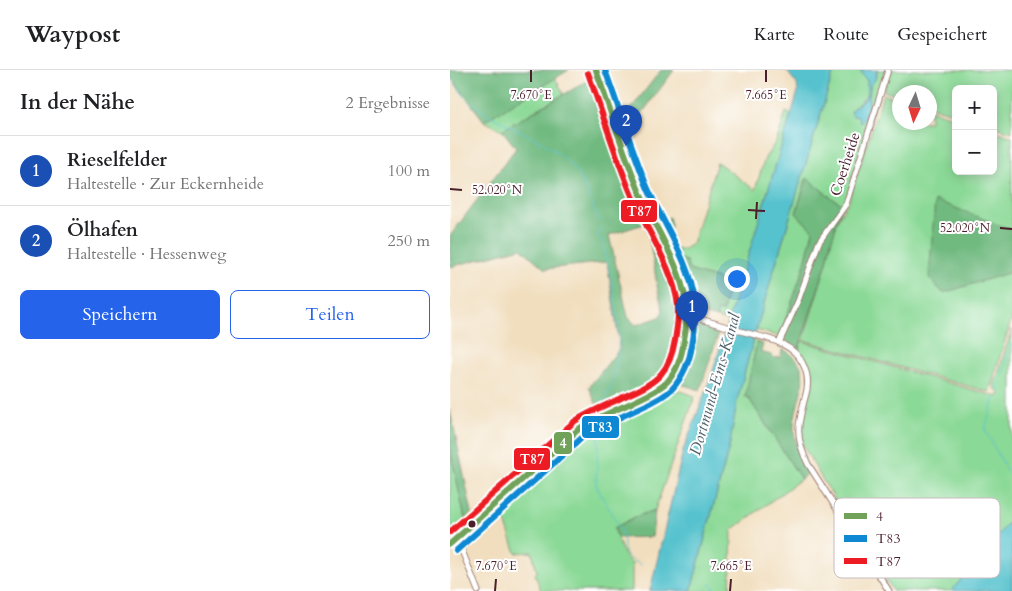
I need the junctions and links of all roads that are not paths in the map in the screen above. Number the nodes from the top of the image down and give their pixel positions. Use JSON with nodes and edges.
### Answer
{"nodes":[{"id":1,"x":596,"y":70,"type":"edge"},
{"id":2,"x":888,"y":70,"type":"edge"},
{"id":3,"x":687,"y":317,"type":"junction"},
{"id":4,"x":779,"y":343,"type":"junction"},
{"id":5,"x":834,"y":505,"type":"edge"},
{"id":6,"x":455,"y":539,"type":"junction"},
{"id":7,"x":450,"y":544,"type":"edge"},
{"id":8,"x":881,"y":578,"type":"edge"},
{"id":9,"x":478,"y":591,"type":"edge"},
{"id":10,"x":889,"y":591,"type":"edge"}],
"edges":[{"from":1,"to":3,"type":"street"},
{"from":2,"to":4,"type":"street","name":"Coerheide"},
{"from":3,"to":4,"type":"street"},
{"from":3,"to":6,"type":"street"},
{"from":4,"to":5,"type":"street"},
{"from":6,"to":7,"type":"street"},
{"from":6,"to":9,"type":"street"},
{"from":8,"to":10,"type":"street"}]}
